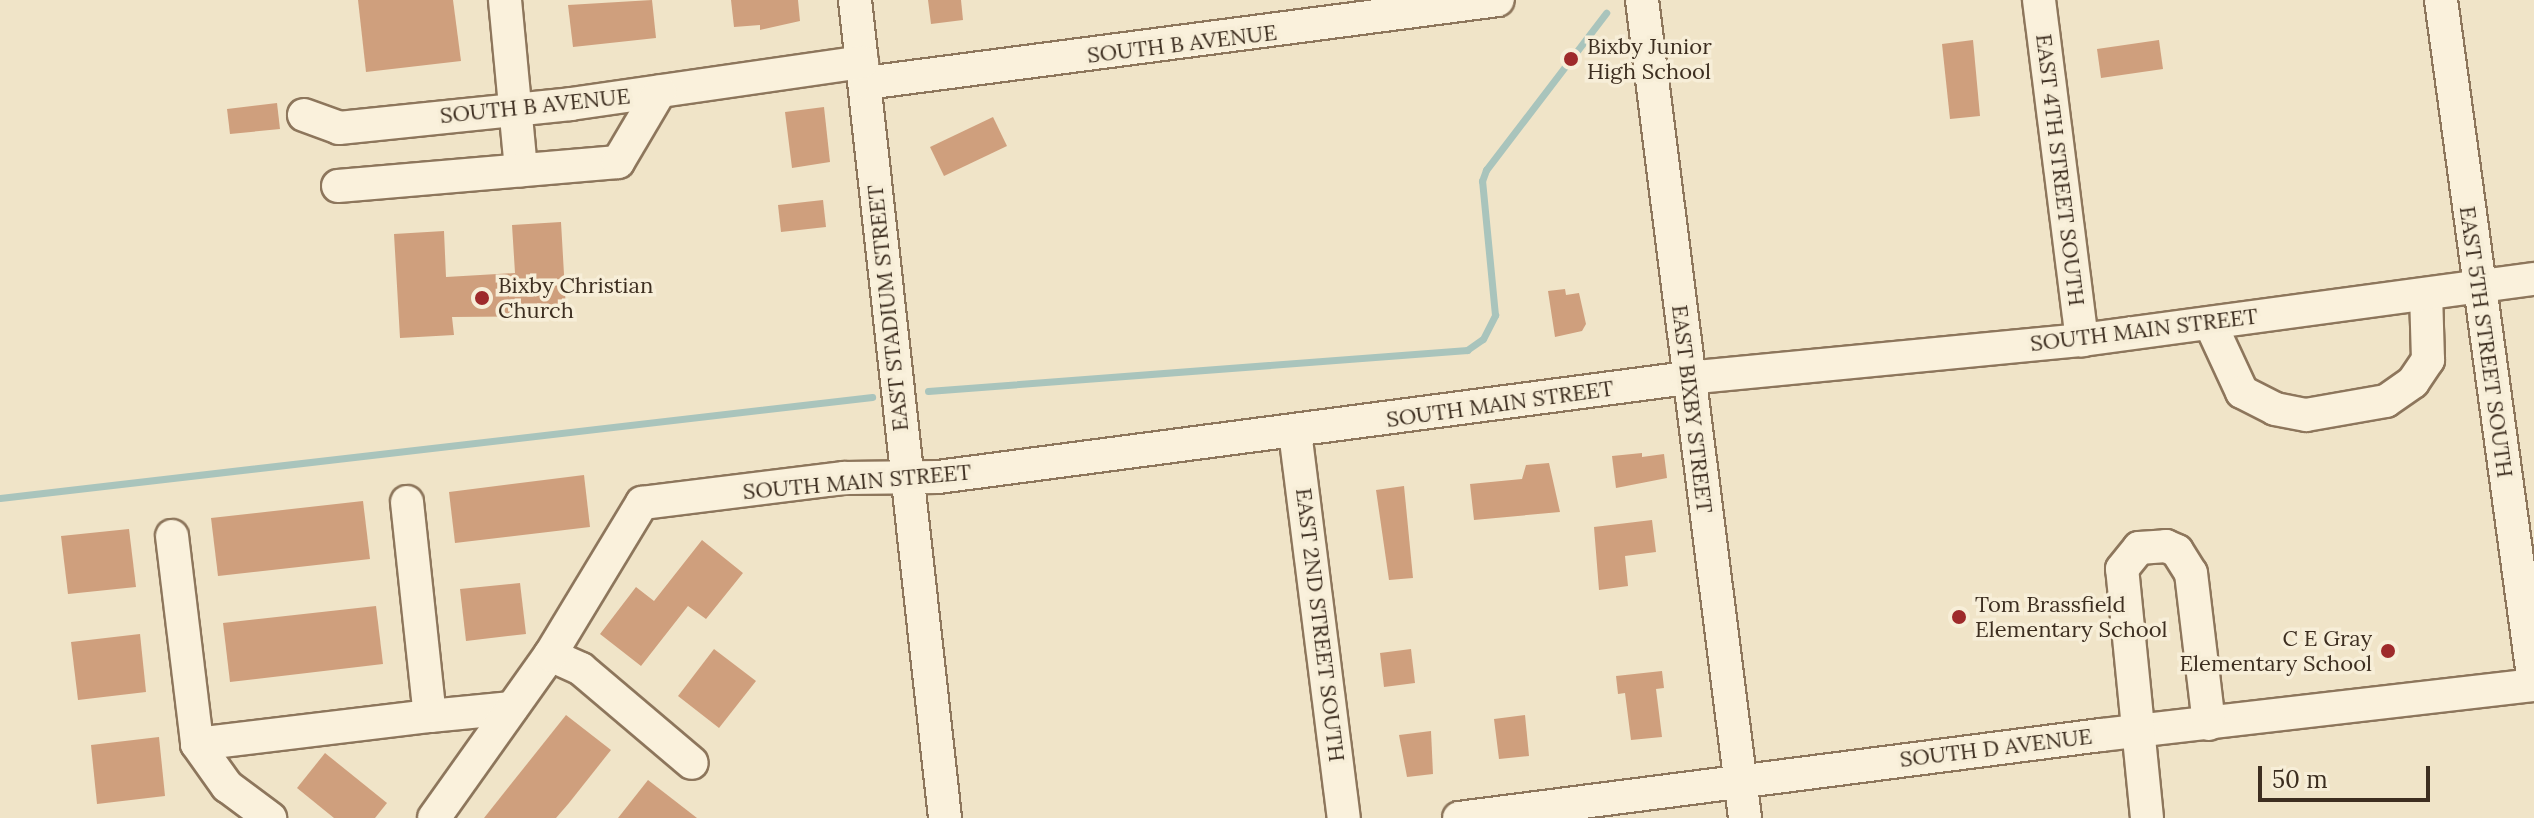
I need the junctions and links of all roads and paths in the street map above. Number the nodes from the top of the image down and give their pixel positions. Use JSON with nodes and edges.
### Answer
{"nodes":[{"id":1,"x":505,"y":0,"type":"edge"},
{"id":2,"x":855,"y":0,"type":"edge"},
{"id":3,"x":1498,"y":0,"type":"edge"},
{"id":4,"x":1642,"y":0,"type":"edge"},
{"id":5,"x":2039,"y":0,"type":"edge"},
{"id":6,"x":2441,"y":0,"type":"edge"},
{"id":7,"x":864,"y":72,"type":"junction"},
{"id":8,"x":660,"y":91,"type":"junction"},
{"id":9,"x":518,"y":108,"type":"junction"},
{"id":10,"x":304,"y":115,"type":"dead end"},
{"id":11,"x":521,"y":170,"type":"junction"},
{"id":12,"x":338,"y":186,"type":"dead end"},
{"id":13,"x":2534,"y":279,"type":"edge"},
{"id":14,"x":2477,"y":287,"type":"junction"},
{"id":15,"x":2426,"y":294,"type":"junction"},
{"id":16,"x":2210,"y":323,"type":"junction"},
{"id":17,"x":2082,"y":340,"type":"junction"},
{"id":18,"x":1687,"y":378,"type":"junction"},
{"id":19,"x":1295,"y":432,"type":"junction"},
{"id":20,"x":905,"y":477,"type":"junction"},
{"id":21,"x":407,"y":502,"type":"dead end"},
{"id":22,"x":172,"y":536,"type":"dead end"},
{"id":23,"x":550,"y":655,"type":"junction"},
{"id":24,"x":2534,"y":684,"type":"edge"},
{"id":25,"x":512,"y":708,"type":"junction"},
{"id":26,"x":430,"y":716,"type":"junction"},
{"id":27,"x":2209,"y":724,"type":"junction"},
{"id":28,"x":2138,"y":734,"type":"junction"},
{"id":29,"x":197,"y":744,"type":"junction"},
{"id":30,"x":692,"y":763,"type":"dead end"},
{"id":31,"x":1739,"y":780,"type":"junction"},
{"id":32,"x":270,"y":818,"type":"edge"},
{"id":33,"x":434,"y":818,"type":"edge"},
{"id":34,"x":945,"y":818,"type":"edge"},
{"id":35,"x":1344,"y":818,"type":"edge"},
{"id":36,"x":1459,"y":818,"type":"edge"},
{"id":37,"x":1745,"y":818,"type":"edge"},
{"id":38,"x":2147,"y":818,"type":"edge"}],
"edges":[{"from":1,"to":9,"type":"street"},
{"from":2,"to":7,"type":"street","name":"EAST STADIUM STREET"},
{"from":3,"to":7,"type":"street","name":"SOUTH B AVENUE"},
{"from":4,"to":18,"type":"street","name":"EAST BIXBY STREET"},
{"from":5,"to":17,"type":"street","name":"EAST 4TH STREET SOUTH"},
{"from":6,"to":14,"type":"street","name":"EAST 5TH STREET SOUTH"},
{"from":7,"to":8,"type":"street","name":"SOUTH B AVENUE"},
{"from":7,"to":20,"type":"street","name":"EAST STADIUM STREET"},
{"from":8,"to":9,"type":"street","name":"SOUTH B AVENUE"},
{"from":8,"to":11,"type":"street"},
{"from":9,"to":10,"type":"street","name":"SOUTH B AVENUE"},
{"from":9,"to":11,"type":"street"},
{"from":11,"to":12,"type":"street"},
{"from":13,"to":14,"type":"street","name":"SOUTH MAIN STREET"},
{"from":14,"to":15,"type":"street","name":"SOUTH MAIN STREET"},
{"from":14,"to":24,"type":"street","name":"EAST 5TH STREET SOUTH"},
{"from":15,"to":16,"type":"street","name":"SOUTH MAIN STREET"},
{"from":15,"to":16,"type":"street"},
{"from":16,"to":17,"type":"street","name":"SOUTH MAIN STREET"},
{"from":17,"to":18,"type":"street","name":"SOUTH MAIN STREET"},
{"from":18,"to":19,"type":"street","name":"SOUTH MAIN STREET"},
{"from":18,"to":31,"type":"street","name":"EAST BIXBY STREET"},
{"from":19,"to":20,"type":"street","name":"SOUTH MAIN STREET"},
{"from":19,"to":35,"type":"street","name":"EAST 2ND STREET SOUTH"},
{"from":20,"to":23,"type":"street","name":"SOUTH MAIN STREET"},
{"from":20,"to":34,"type":"street","name":"EAST STADIUM STREET"},
{"from":21,"to":26,"type":"street"},
{"from":22,"to":29,"type":"street"},
{"from":23,"to":25,"type":"street"},
{"from":23,"to":30,"type":"street"},
{"from":24,"to":27,"type":"street","name":"SOUTH D AVENUE"},
{"from":25,"to":26,"type":"street"},
{"from":25,"to":33,"type":"street"},
{"from":26,"to":29,"type":"street"},
{"from":27,"to":28,"type":"street","name":"SOUTH D AVENUE"},
{"from":27,"to":28,"type":"street"},
{"from":28,"to":31,"type":"street","name":"SOUTH D AVENUE"},
{"from":28,"to":38,"type":"street"},
{"from":29,"to":32,"type":"street"},
{"from":31,"to":36,"type":"street","name":"SOUTH D AVENUE"},
{"from":31,"to":37,"type":"street","name":"EAST BIXBY STREET"}]}
